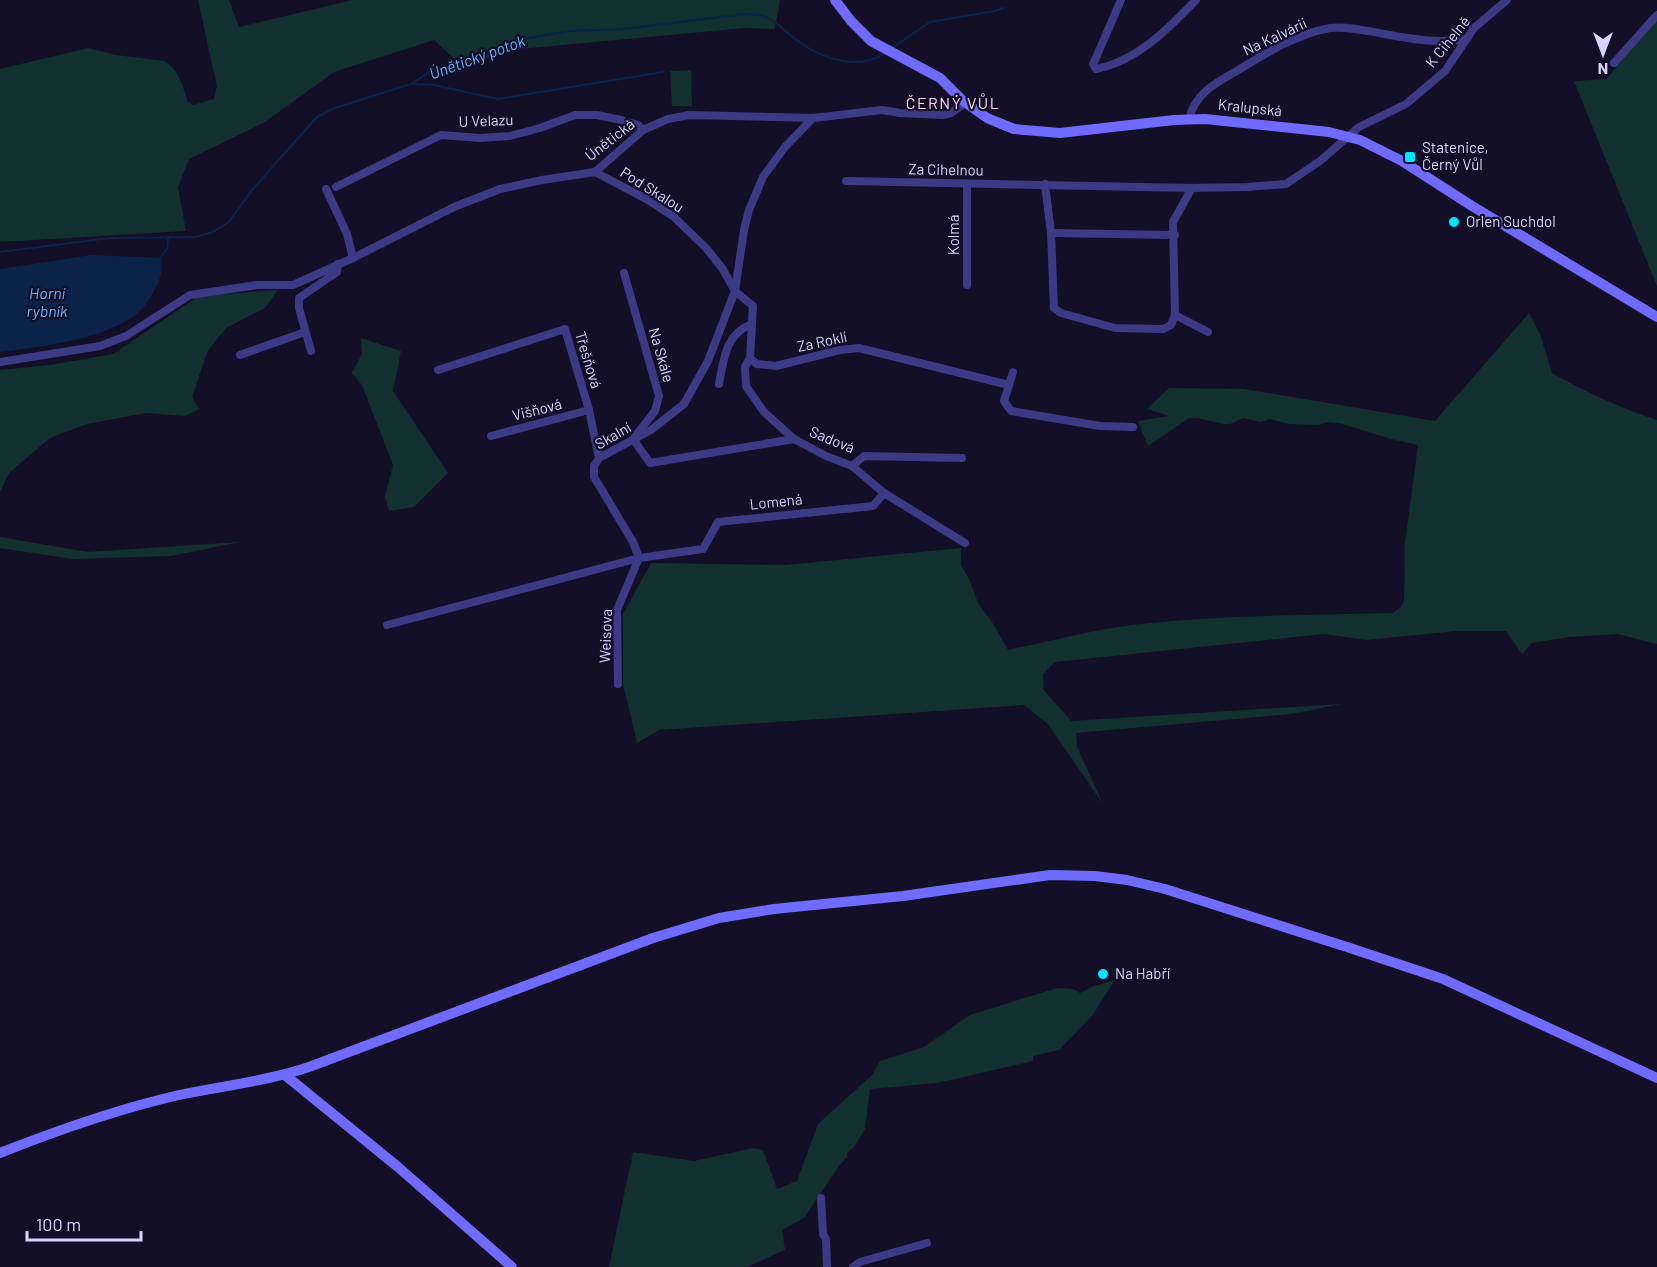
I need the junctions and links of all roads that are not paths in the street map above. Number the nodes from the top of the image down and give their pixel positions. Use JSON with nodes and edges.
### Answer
{"nodes":[{"id":1,"x":835,"y":0,"type":"edge"},
{"id":2,"x":1121,"y":0,"type":"edge"},
{"id":3,"x":1196,"y":0,"type":"edge"},
{"id":4,"x":1507,"y":0,"type":"edge"},
{"id":5,"x":1657,"y":15,"type":"edge"},
{"id":6,"x":1466,"y":39,"type":"junction"},
{"id":7,"x":1614,"y":63,"type":"dead end"},
{"id":8,"x":965,"y":103,"type":"junction"},
{"id":9,"x":813,"y":118,"type":"junction"},
{"id":10,"x":1189,"y":119,"type":"junction"},
{"id":11,"x":644,"y":130,"type":"junction"},
{"id":12,"x":1349,"y":136,"type":"junction"},
{"id":13,"x":595,"y":172,"type":"junction"},
{"id":14,"x":846,"y":182,"type":"dead end"},
{"id":15,"x":1045,"y":184,"type":"junction"},
{"id":16,"x":967,"y":185,"type":"junction"},
{"id":17,"x":336,"y":187,"type":"dead end"},
{"id":18,"x":1192,"y":188,"type":"junction"},
{"id":19,"x":326,"y":189,"type":"dead end"},
{"id":20,"x":1051,"y":233,"type":"junction"},
{"id":21,"x":1175,"y":235,"type":"junction"},
{"id":22,"x":353,"y":258,"type":"junction"},
{"id":23,"x":338,"y":264,"type":"junction"},
{"id":24,"x":624,"y":273,"type":"dead end"},
{"id":25,"x":967,"y":285,"type":"dead end"},
{"id":26,"x":735,"y":291,"type":"junction"},
{"id":27,"x":1175,"y":315,"type":"junction"},
{"id":28,"x":1657,"y":317,"type":"edge"},
{"id":29,"x":752,"y":324,"type":"junction"},
{"id":30,"x":305,"y":332,"type":"junction"},
{"id":31,"x":1208,"y":332,"type":"dead end"},
{"id":32,"x":311,"y":351,"type":"dead end"},
{"id":33,"x":240,"y":355,"type":"dead end"},
{"id":34,"x":750,"y":358,"type":"junction"},
{"id":35,"x":0,"y":362,"type":"edge"},
{"id":36,"x":438,"y":370,"type":"dead end"},
{"id":37,"x":1012,"y":372,"type":"dead end"},
{"id":38,"x":719,"y":384,"type":"dead end"},
{"id":39,"x":1009,"y":385,"type":"junction"},
{"id":40,"x":589,"y":410,"type":"junction"},
{"id":41,"x":1133,"y":427,"type":"dead end"},
{"id":42,"x":491,"y":436,"type":"dead end"},
{"id":43,"x":633,"y":439,"type":"junction"},
{"id":44,"x":794,"y":439,"type":"junction"},
{"id":45,"x":598,"y":458,"type":"junction"},
{"id":46,"x":962,"y":458,"type":"dead end"},
{"id":47,"x":852,"y":466,"type":"junction"},
{"id":48,"x":884,"y":493,"type":"junction"},
{"id":49,"x":965,"y":543,"type":"dead end"},
{"id":50,"x":639,"y":558,"type":"junction"},
{"id":51,"x":387,"y":625,"type":"dead end"},
{"id":52,"x":618,"y":684,"type":"dead end"},
{"id":53,"x":285,"y":1075,"type":"junction"},
{"id":54,"x":1657,"y":1078,"type":"edge"},
{"id":55,"x":0,"y":1153,"type":"edge"},
{"id":56,"x":821,"y":1198,"type":"dead end"},
{"id":57,"x":927,"y":1244,"type":"dead end"},
{"id":58,"x":512,"y":1267,"type":"edge"},
{"id":59,"x":827,"y":1267,"type":"edge"},
{"id":60,"x":854,"y":1267,"type":"edge"}],
"edges":[{"from":1,"to":8,"type":"street","name":"Kralupská"},
{"from":2,"to":3,"type":"street"},
{"from":4,"to":6,"type":"street","name":"K Cihelně"},
{"from":5,"to":7,"type":"street"},
{"from":6,"to":10,"type":"street","name":"Na Kalvárii"},
{"from":6,"to":12,"type":"street","name":"K Cihelně"},
{"from":8,"to":9,"type":"street","name":"Únětická"},
{"from":8,"to":10,"type":"street","name":"Kralupská"},
{"from":9,"to":11,"type":"street","name":"Únětická"},
{"from":9,"to":26,"type":"street","name":"Skalní"},
{"from":10,"to":12,"type":"street","name":"Kralupská"},
{"from":11,"to":13,"type":"street","name":"Únětická"},
{"from":11,"to":17,"type":"street","name":"U Velazu"},
{"from":12,"to":18,"type":"street","name":"Za Cihelnou"},
{"from":12,"to":28,"type":"street","name":"Kralupská"},
{"from":13,"to":22,"type":"street","name":"Únětická"},
{"from":13,"to":26,"type":"street","name":"Pod Skalou"},
{"from":14,"to":16,"type":"street","name":"Za Cihelnou"},
{"from":15,"to":16,"type":"street","name":"Za Cihelnou"},
{"from":15,"to":18,"type":"street","name":"Za Cihelnou"},
{"from":15,"to":20,"type":"street"},
{"from":16,"to":25,"type":"street","name":"Kolmá"},
{"from":18,"to":21,"type":"street"},
{"from":19,"to":22,"type":"street"},
{"from":20,"to":21,"type":"street"},
{"from":20,"to":27,"type":"street"},
{"from":21,"to":27,"type":"street"},
{"from":22,"to":23,"type":"street","name":"Únětická"},
{"from":23,"to":30,"type":"street"},
{"from":23,"to":35,"type":"street","name":"Únětická"},
{"from":24,"to":43,"type":"street","name":"Na Skále"},
{"from":26,"to":29,"type":"street"},
{"from":26,"to":43,"type":"street","name":"Skalní"},
{"from":27,"to":31,"type":"street"},
{"from":29,"to":34,"type":"street"},
{"from":29,"to":38,"type":"street"},
{"from":30,"to":32,"type":"street"},
{"from":30,"to":33,"type":"street"},
{"from":34,"to":39,"type":"street","name":"Za Roklí"},
{"from":34,"to":44,"type":"street"},
{"from":36,"to":40,"type":"street","name":"Třešňová"},
{"from":37,"to":39,"type":"street"},
{"from":39,"to":41,"type":"street"},
{"from":40,"to":42,"type":"street","name":"Višňová"},
{"from":40,"to":45,"type":"street","name":"Třešňová"},
{"from":43,"to":44,"type":"street","name":"Sadová"},
{"from":43,"to":45,"type":"street","name":"Skalní"},
{"from":44,"to":47,"type":"street","name":"Sadová"},
{"from":45,"to":50,"type":"street","name":"Skalní"},
{"from":46,"to":47,"type":"street","name":"Sadová"},
{"from":47,"to":48,"type":"street"},
{"from":48,"to":49,"type":"street"},
{"from":48,"to":50,"type":"street","name":"Lomená"},
{"from":50,"to":51,"type":"street"},
{"from":50,"to":52,"type":"street","name":"Weisova"},
{"from":53,"to":54,"type":"street"},
{"from":53,"to":55,"type":"street"},
{"from":53,"to":58,"type":"street"},
{"from":56,"to":59,"type":"street"},
{"from":57,"to":60,"type":"street"}]}
